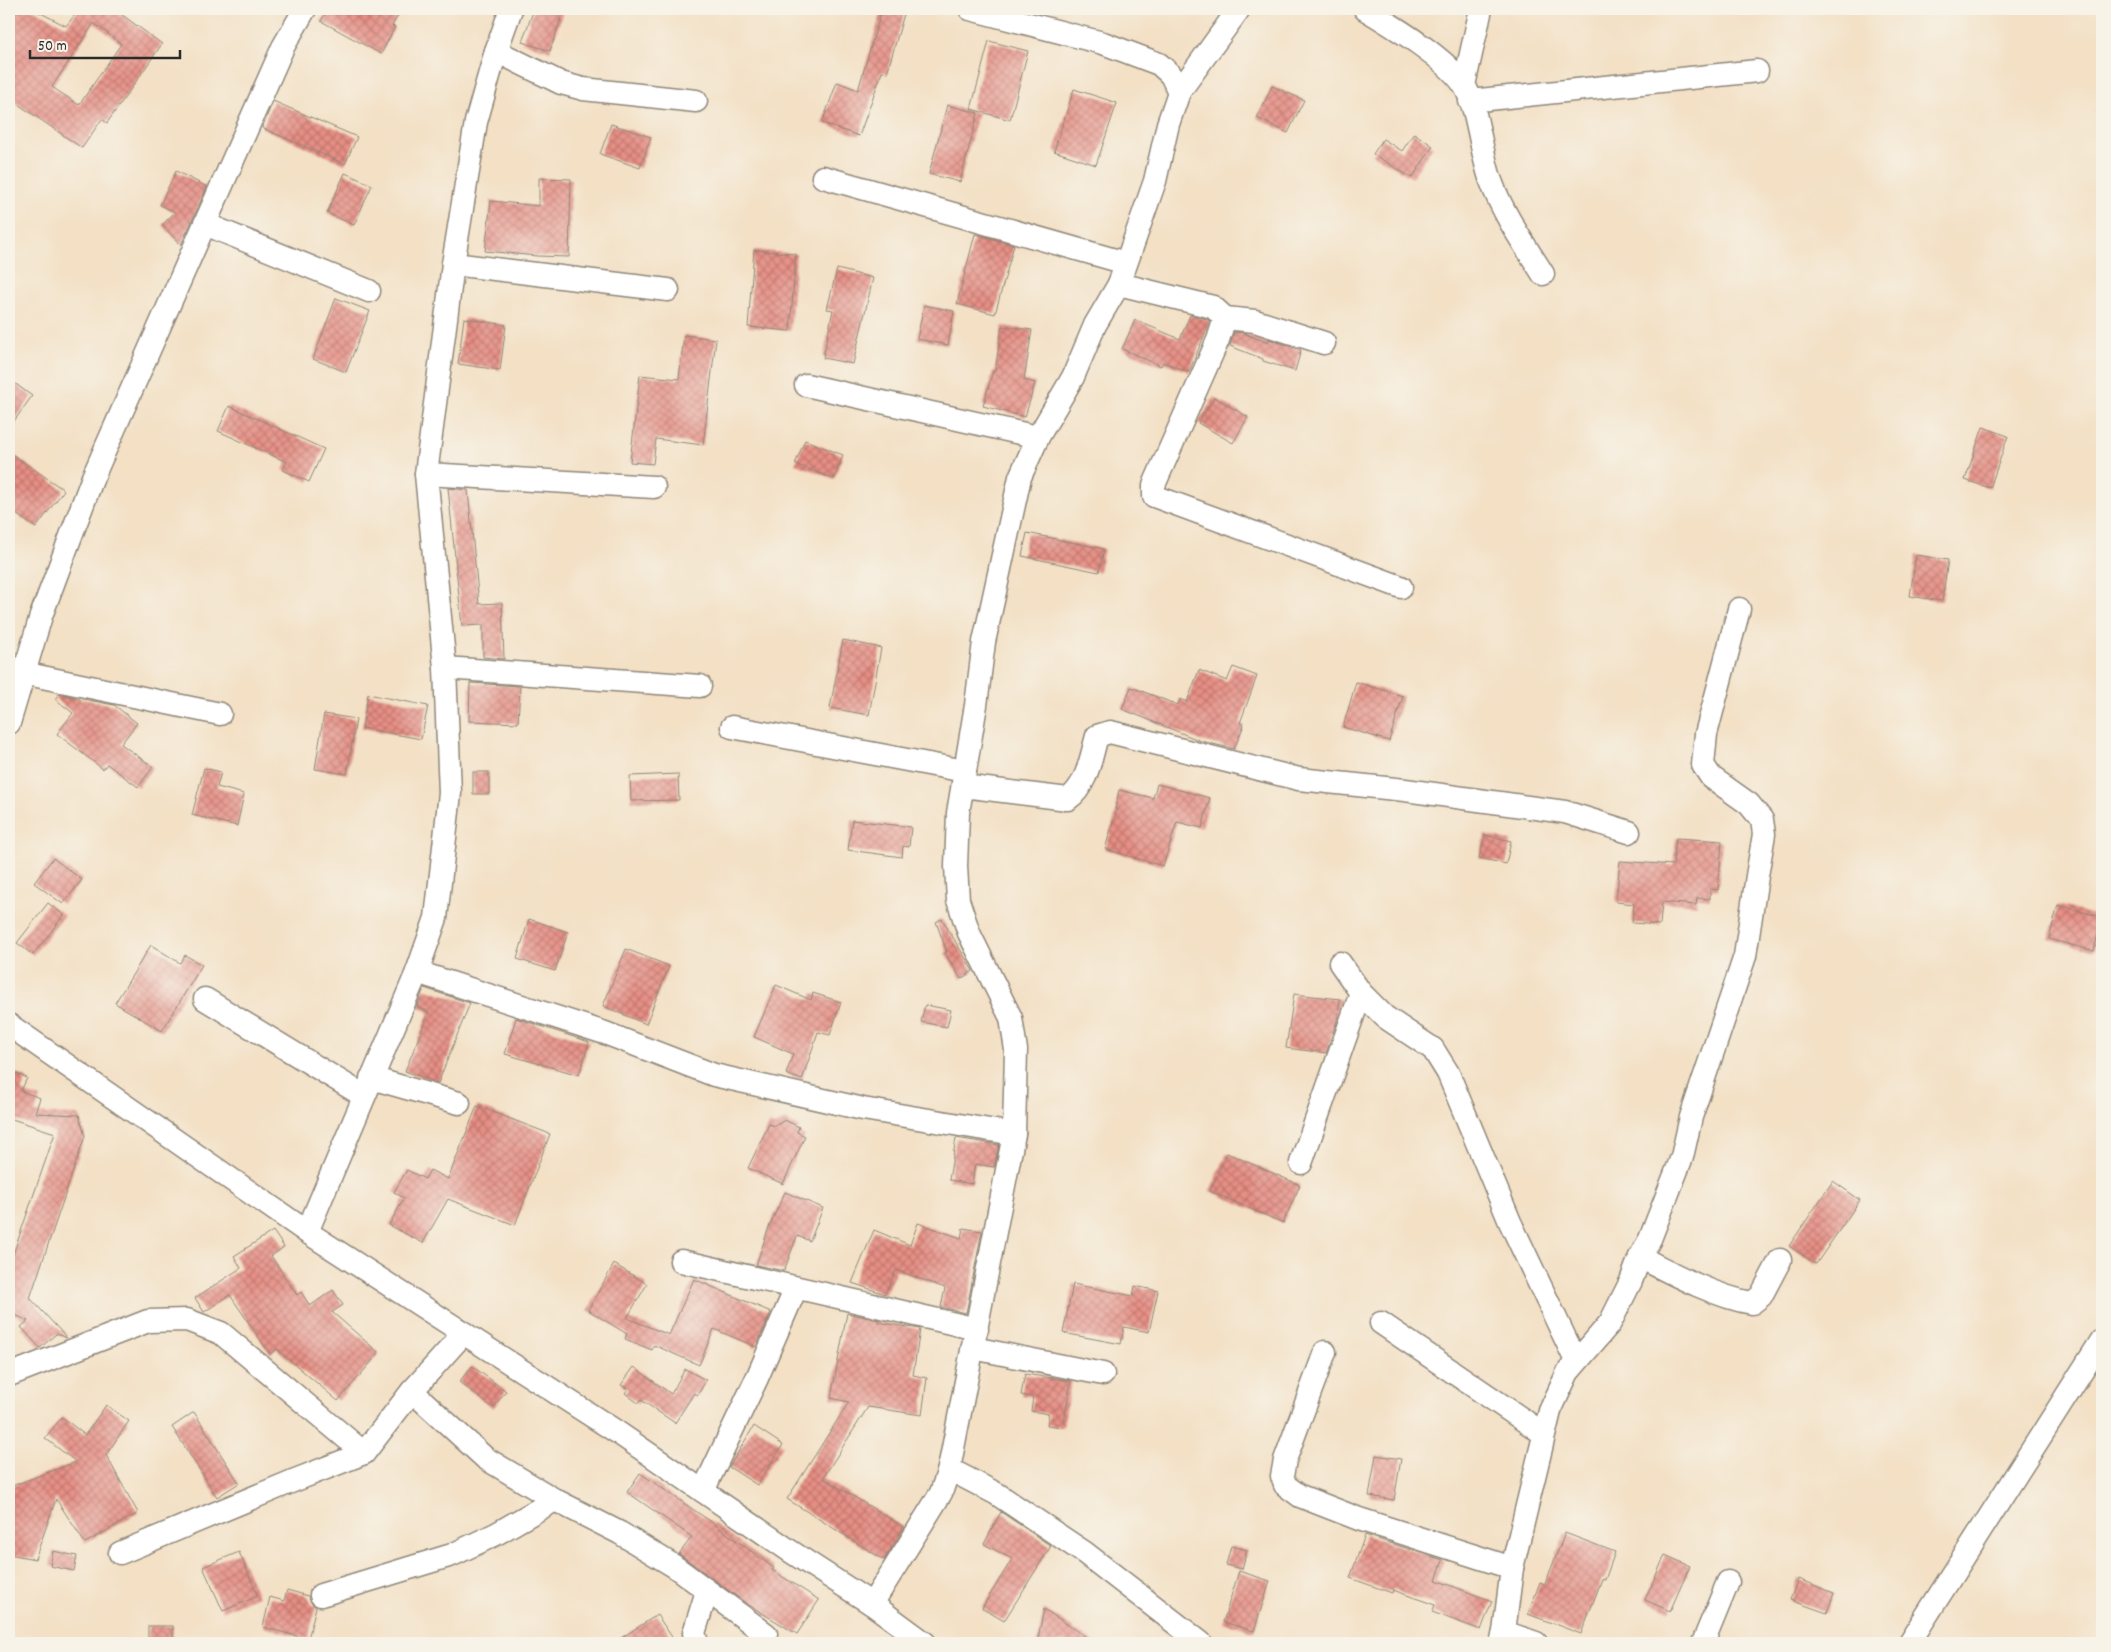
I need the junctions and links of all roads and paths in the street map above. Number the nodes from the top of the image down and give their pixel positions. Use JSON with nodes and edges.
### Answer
{"nodes":[{"id":1,"x":305,"y":9,"type":"edge"},
{"id":2,"x":511,"y":9,"type":"edge"},
{"id":3,"x":1239,"y":9,"type":"edge"},
{"id":4,"x":1365,"y":9,"type":"edge"},
{"id":5,"x":1480,"y":9,"type":"edge"},
{"id":6,"x":979,"y":10,"type":"edge"},
{"id":7,"x":496,"y":51,"type":"junction"},
{"id":8,"x":1757,"y":71,"type":"dead end"},
{"id":9,"x":1179,"y":92,"type":"junction"},
{"id":10,"x":1467,"y":93,"type":"junction"},
{"id":11,"x":696,"y":102,"type":"dead end"},
{"id":12,"x":823,"y":177,"type":"dead end"},
{"id":13,"x":205,"y":224,"type":"junction"},
{"id":14,"x":1126,"y":263,"type":"junction"},
{"id":15,"x":453,"y":264,"type":"junction"},
{"id":16,"x":1543,"y":274,"type":"dead end"},
{"id":17,"x":1119,"y":284,"type":"junction"},
{"id":18,"x":668,"y":290,"type":"dead end"},
{"id":19,"x":369,"y":291,"type":"dead end"},
{"id":20,"x":1225,"y":318,"type":"junction"},
{"id":21,"x":1324,"y":343,"type":"dead end"},
{"id":22,"x":806,"y":385,"type":"dead end"},
{"id":23,"x":1038,"y":437,"type":"junction"},
{"id":24,"x":426,"y":474,"type":"junction"},
{"id":25,"x":654,"y":487,"type":"dead end"},
{"id":26,"x":1401,"y":586,"type":"dead end"},
{"id":27,"x":1739,"y":609,"type":"dead end"},
{"id":28,"x":445,"y":668,"type":"junction"},
{"id":29,"x":23,"y":673,"type":"junction"},
{"id":30,"x":700,"y":686,"type":"dead end"},
{"id":31,"x":220,"y":714,"type":"dead end"},
{"id":32,"x":9,"y":722,"type":"edge"},
{"id":33,"x":732,"y":727,"type":"dead end"},
{"id":34,"x":964,"y":778,"type":"junction"},
{"id":35,"x":1629,"y":832,"type":"dead end"},
{"id":36,"x":1340,"y":963,"type":"dead end"},
{"id":37,"x":417,"y":972,"type":"junction"},
{"id":38,"x":1361,"y":993,"type":"junction"},
{"id":39,"x":205,"y":999,"type":"dead end"},
{"id":40,"x":9,"y":1025,"type":"edge"},
{"id":41,"x":368,"y":1087,"type":"junction"},
{"id":42,"x":459,"y":1103,"type":"dead end"},
{"id":43,"x":1014,"y":1134,"type":"junction"},
{"id":44,"x":1301,"y":1163,"type":"dead end"},
{"id":45,"x":307,"y":1232,"type":"junction"},
{"id":46,"x":1640,"y":1257,"type":"junction"},
{"id":47,"x":1780,"y":1260,"type":"dead end"},
{"id":48,"x":681,"y":1261,"type":"dead end"},
{"id":49,"x":796,"y":1288,"type":"junction"},
{"id":50,"x":1382,"y":1324,"type":"dead end"},
{"id":51,"x":464,"y":1333,"type":"junction"},
{"id":52,"x":975,"y":1339,"type":"junction"},
{"id":53,"x":2102,"y":1340,"type":"edge"},
{"id":54,"x":1325,"y":1352,"type":"dead end"},
{"id":55,"x":1576,"y":1361,"type":"junction"},
{"id":56,"x":1103,"y":1374,"type":"dead end"},
{"id":57,"x":9,"y":1375,"type":"edge"},
{"id":58,"x":412,"y":1391,"type":"junction"},
{"id":59,"x":1544,"y":1434,"type":"junction"},
{"id":60,"x":364,"y":1453,"type":"junction"},
{"id":61,"x":949,"y":1470,"type":"junction"},
{"id":62,"x":703,"y":1491,"type":"junction"},
{"id":63,"x":555,"y":1500,"type":"junction"},
{"id":64,"x":120,"y":1553,"type":"dead end"},
{"id":65,"x":1512,"y":1568,"type":"junction"},
{"id":66,"x":1728,"y":1582,"type":"dead end"},
{"id":67,"x":707,"y":1591,"type":"junction"},
{"id":68,"x":321,"y":1595,"type":"dead end"},
{"id":69,"x":872,"y":1604,"type":"junction"},
{"id":70,"x":766,"y":1634,"type":"dead end"},
{"id":71,"x":1502,"y":1638,"type":"edge"},
{"id":72,"x":697,"y":1643,"type":"edge"},
{"id":73,"x":922,"y":1643,"type":"edge"},
{"id":74,"x":1202,"y":1643,"type":"edge"},
{"id":75,"x":1536,"y":1643,"type":"edge"},
{"id":76,"x":1702,"y":1643,"type":"edge"},
{"id":77,"x":1909,"y":1643,"type":"edge"}],
"edges":[{"from":1,"to":13,"type":"street"},
{"from":2,"to":7,"type":"street"},
{"from":3,"to":9,"type":"street"},
{"from":4,"to":10,"type":"street"},
{"from":5,"to":10,"type":"street"},
{"from":6,"to":9,"type":"street"},
{"from":7,"to":11,"type":"street"},
{"from":7,"to":15,"type":"street"},
{"from":8,"to":10,"type":"street"},
{"from":9,"to":14,"type":"street"},
{"from":10,"to":16,"type":"street"},
{"from":12,"to":14,"type":"street"},
{"from":13,"to":19,"type":"street"},
{"from":13,"to":29,"type":"street"},
{"from":14,"to":17,"type":"street"},
{"from":15,"to":18,"type":"street"},
{"from":15,"to":24,"type":"street"},
{"from":17,"to":20,"type":"street"},
{"from":17,"to":23,"type":"street"},
{"from":20,"to":21,"type":"street"},
{"from":20,"to":26,"type":"street"},
{"from":22,"to":23,"type":"street"},
{"from":23,"to":34,"type":"street"},
{"from":24,"to":25,"type":"street"},
{"from":24,"to":28,"type":"street"},
{"from":27,"to":46,"type":"street"},
{"from":28,"to":30,"type":"street"},
{"from":28,"to":37,"type":"street"},
{"from":29,"to":31,"type":"street"},
{"from":29,"to":32,"type":"street"},
{"from":33,"to":34,"type":"street"},
{"from":34,"to":35,"type":"street"},
{"from":34,"to":43,"type":"street"},
{"from":36,"to":38,"type":"street"},
{"from":37,"to":41,"type":"street"},
{"from":37,"to":43,"type":"street"},
{"from":38,"to":44,"type":"street"},
{"from":38,"to":55,"type":"street"},
{"from":39,"to":41,"type":"street"},
{"from":40,"to":45,"type":"street"},
{"from":41,"to":42,"type":"street"},
{"from":41,"to":45,"type":"street"},
{"from":43,"to":52,"type":"street"},
{"from":45,"to":51,"type":"street"},
{"from":46,"to":47,"type":"street"},
{"from":46,"to":55,"type":"street"},
{"from":48,"to":49,"type":"street"},
{"from":49,"to":52,"type":"street"},
{"from":49,"to":62,"type":"street"},
{"from":50,"to":59,"type":"street"},
{"from":51,"to":58,"type":"street"},
{"from":51,"to":62,"type":"street"},
{"from":52,"to":56,"type":"street"},
{"from":52,"to":61,"type":"street"},
{"from":53,"to":77,"type":"street"},
{"from":54,"to":65,"type":"street"},
{"from":55,"to":59,"type":"street"},
{"from":57,"to":60,"type":"street"},
{"from":58,"to":60,"type":"street"},
{"from":58,"to":63,"type":"street"},
{"from":59,"to":65,"type":"street"},
{"from":60,"to":64,"type":"street"},
{"from":61,"to":69,"type":"street"},
{"from":61,"to":74,"type":"street"},
{"from":62,"to":69,"type":"street"},
{"from":63,"to":67,"type":"street"},
{"from":63,"to":68,"type":"street"},
{"from":65,"to":71,"type":"street"},
{"from":66,"to":76,"type":"street"},
{"from":67,"to":70,"type":"street"},
{"from":67,"to":72,"type":"street"},
{"from":69,"to":73,"type":"street"},
{"from":71,"to":75,"type":"street"}]}
